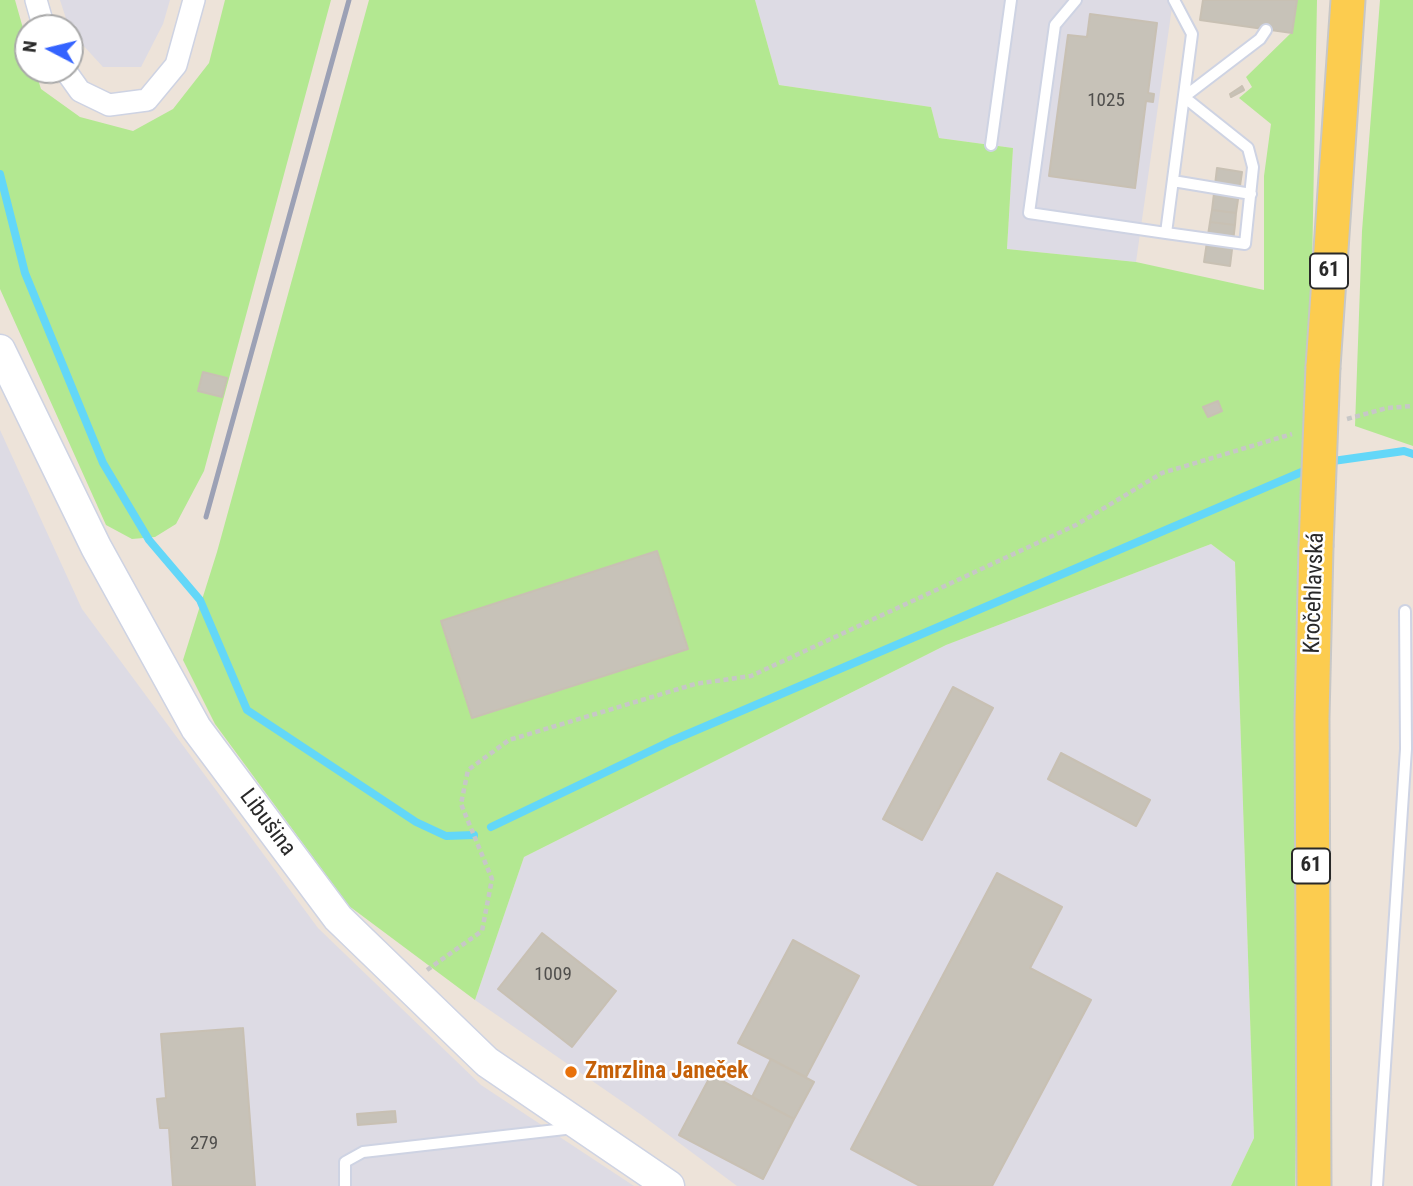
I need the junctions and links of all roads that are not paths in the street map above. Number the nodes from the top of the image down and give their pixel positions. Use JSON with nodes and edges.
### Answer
{"nodes":[{"id":1,"x":194,"y":0,"type":"edge"},
{"id":2,"x":1012,"y":0,"type":"edge"},
{"id":3,"x":1076,"y":0,"type":"edge"},
{"id":4,"x":1174,"y":0,"type":"edge"},
{"id":5,"x":1348,"y":0,"type":"edge"},
{"id":6,"x":1266,"y":30,"type":"dead end"},
{"id":7,"x":75,"y":84,"type":"edge"},
{"id":8,"x":1184,"y":97,"type":"junction"},
{"id":9,"x":991,"y":145,"type":"dead end"},
{"id":10,"x":1173,"y":181,"type":"junction"},
{"id":11,"x":1251,"y":194,"type":"junction"},
{"id":12,"x":1166,"y":233,"type":"junction"},
{"id":13,"x":0,"y":350,"type":"edge"},
{"id":14,"x":1405,"y":611,"type":"dead end"},
{"id":15,"x":581,"y":1128,"type":"junction"},
{"id":16,"x":345,"y":1186,"type":"edge"},
{"id":17,"x":669,"y":1186,"type":"edge"},
{"id":18,"x":1314,"y":1186,"type":"edge"},
{"id":19,"x":1377,"y":1186,"type":"edge"}],
"edges":[{"from":1,"to":7,"type":"street"},
{"from":2,"to":9,"type":"lane"},
{"from":3,"to":12,"type":"lane"},
{"from":4,"to":8,"type":"lane"},
{"from":5,"to":18,"type":"main road","name":"Kročehlavská","number":"61","bridge":true},
{"from":6,"to":8,"type":"lane"},
{"from":8,"to":10,"type":"lane"},
{"from":8,"to":11,"type":"lane"},
{"from":10,"to":11,"type":"lane"},
{"from":10,"to":12,"type":"lane"},
{"from":11,"to":12,"type":"lane"},
{"from":13,"to":15,"type":"main road","name":"Libušina"},
{"from":14,"to":19,"type":"lane"},
{"from":15,"to":16,"type":"lane"},
{"from":15,"to":17,"type":"main road","name":"Libušina"}]}
